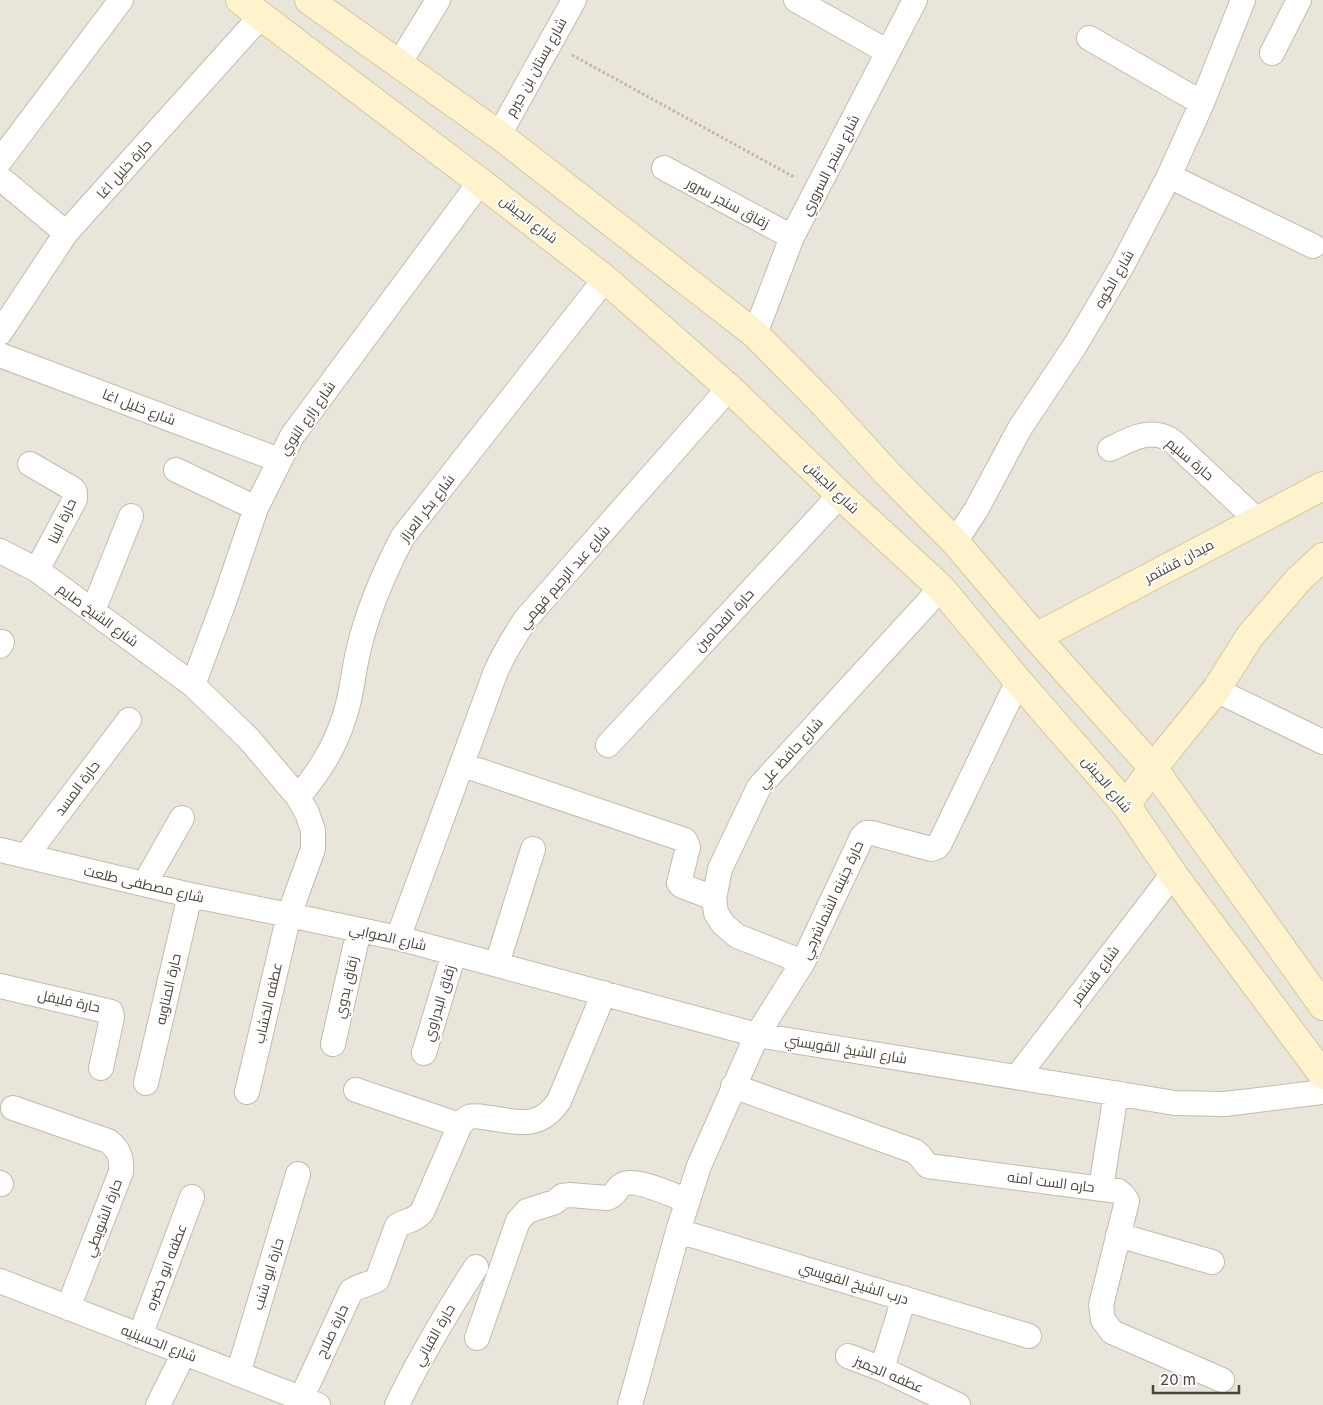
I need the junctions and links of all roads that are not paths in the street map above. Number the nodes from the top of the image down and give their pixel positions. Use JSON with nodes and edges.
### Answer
{"nodes":[{"id":1,"x":121,"y":0,"type":"edge"},
{"id":2,"x":308,"y":0,"type":"edge"},
{"id":3,"x":438,"y":0,"type":"edge"},
{"id":4,"x":574,"y":0,"type":"edge"},
{"id":5,"x":796,"y":0,"type":"edge"},
{"id":6,"x":915,"y":0,"type":"edge"},
{"id":7,"x":1243,"y":0,"type":"edge"},
{"id":8,"x":1299,"y":0,"type":"edge"},
{"id":9,"x":251,"y":8,"type":"edge"},
{"id":10,"x":1089,"y":38,"type":"dead end"},
{"id":11,"x":888,"y":52,"type":"junction"},
{"id":12,"x":1272,"y":53,"type":"dead end"},
{"id":13,"x":399,"y":64,"type":"junction"},
{"id":14,"x":1202,"y":103,"type":"junction"},
{"id":15,"x":499,"y":135,"type":"junction"},
{"id":16,"x":0,"y":161,"type":"edge"},
{"id":17,"x":664,"y":168,"type":"dead end"},
{"id":18,"x":1169,"y":176,"type":"junction"},
{"id":19,"x":0,"y":178,"type":"edge"},
{"id":20,"x":480,"y":182,"type":"junction"},
{"id":21,"x":66,"y":233,"type":"junction"},
{"id":22,"x":792,"y":237,"type":"junction"},
{"id":23,"x":1313,"y":246,"type":"dead end"},
{"id":24,"x":605,"y":279,"type":"junction"},
{"id":25,"x":0,"y":333,"type":"edge"},
{"id":26,"x":755,"y":334,"type":"junction"},
{"id":27,"x":0,"y":355,"type":"edge"},
{"id":28,"x":729,"y":388,"type":"junction"},
{"id":29,"x":1110,"y":449,"type":"dead end"},
{"id":30,"x":279,"y":460,"type":"junction"},
{"id":31,"x":30,"y":464,"type":"dead end"},
{"id":32,"x":176,"y":470,"type":"dead end"},
{"id":33,"x":1323,"y":486,"type":"edge"},
{"id":34,"x":840,"y":495,"type":"junction"},
{"id":35,"x":256,"y":508,"type":"junction"},
{"id":36,"x":131,"y":516,"type":"dead end"},
{"id":37,"x":1257,"y":520,"type":"junction"},
{"id":38,"x":955,"y":542,"type":"junction"},
{"id":39,"x":0,"y":551,"type":"edge"},
{"id":40,"x":1323,"y":557,"type":"edge"},
{"id":41,"x":37,"y":570,"type":"junction"},
{"id":42,"x":941,"y":588,"type":"junction"},
{"id":43,"x":93,"y":611,"type":"junction"},
{"id":44,"x":1036,"y":637,"type":"junction"},
{"id":45,"x":1018,"y":681,"type":"junction"},
{"id":46,"x":193,"y":685,"type":"junction"},
{"id":47,"x":1216,"y":690,"type":"junction"},
{"id":48,"x":129,"y":720,"type":"dead end"},
{"id":49,"x":1323,"y":742,"type":"edge"},
{"id":50,"x":608,"y":746,"type":"dead end"},
{"id":51,"x":463,"y":765,"type":"junction"},
{"id":52,"x":1153,"y":768,"type":"junction"},
{"id":53,"x":298,"y":797,"type":"junction"},
{"id":54,"x":1126,"y":805,"type":"junction"},
{"id":55,"x":182,"y":818,"type":"dead end"},
{"id":56,"x":533,"y":849,"type":"dead end"},
{"id":57,"x":0,"y":850,"type":"edge"},
{"id":58,"x":26,"y":856,"type":"junction"},
{"id":59,"x":1173,"y":874,"type":"junction"},
{"id":60,"x":145,"y":883,"type":"junction"},
{"id":61,"x":190,"y":896,"type":"junction"},
{"id":62,"x":714,"y":898,"type":"junction"},
{"id":63,"x":289,"y":915,"type":"junction"},
{"id":64,"x":359,"y":930,"type":"junction"},
{"id":65,"x":398,"y":938,"type":"junction"},
{"id":66,"x":454,"y":953,"type":"junction"},
{"id":67,"x":803,"y":962,"type":"junction"},
{"id":68,"x":497,"y":964,"type":"junction"},
{"id":69,"x":0,"y":986,"type":"edge"},
{"id":70,"x":604,"y":993,"type":"junction"},
{"id":71,"x":1323,"y":1006,"type":"edge"},
{"id":72,"x":757,"y":1035,"type":"junction"},
{"id":73,"x":333,"y":1044,"type":"dead end"},
{"id":74,"x":424,"y":1053,"type":"dead end"},
{"id":75,"x":101,"y":1068,"type":"dead end"},
{"id":76,"x":1323,"y":1075,"type":"edge"},
{"id":77,"x":1016,"y":1077,"type":"junction"},
{"id":78,"x":146,"y":1083,"type":"dead end"},
{"id":79,"x":733,"y":1086,"type":"junction"},
{"id":80,"x":356,"y":1090,"type":"dead end"},
{"id":81,"x":247,"y":1092,"type":"dead end"},
{"id":82,"x":1323,"y":1092,"type":"edge"},
{"id":83,"x":1116,"y":1093,"type":"junction"},
{"id":84,"x":13,"y":1108,"type":"dead end"},
{"id":85,"x":460,"y":1125,"type":"junction"},
{"id":86,"x":298,"y":1174,"type":"dead end"},
{"id":87,"x":1101,"y":1188,"type":"junction"},
{"id":88,"x":192,"y":1197,"type":"dead end"},
{"id":89,"x":688,"y":1201,"type":"junction"},
{"id":90,"x":678,"y":1231,"type":"junction"},
{"id":91,"x":1118,"y":1235,"type":"junction"},
{"id":92,"x":1212,"y":1262,"type":"dead end"},
{"id":93,"x":476,"y":1267,"type":"dead end"},
{"id":94,"x":0,"y":1281,"type":"edge"},
{"id":95,"x":904,"y":1298,"type":"junction"},
{"id":96,"x":68,"y":1308,"type":"junction"},
{"id":97,"x":140,"y":1336,"type":"junction"},
{"id":98,"x":1029,"y":1336,"type":"dead end"},
{"id":99,"x":477,"y":1338,"type":"dead end"},
{"id":100,"x":184,"y":1353,"type":"junction"},
{"id":101,"x":848,"y":1356,"type":"dead end"},
{"id":102,"x":882,"y":1369,"type":"junction"},
{"id":103,"x":238,"y":1374,"type":"junction"},
{"id":104,"x":1222,"y":1380,"type":"dead end"},
{"id":105,"x":310,"y":1402,"type":"edge"},
{"id":106,"x":158,"y":1405,"type":"edge"},
{"id":107,"x":397,"y":1405,"type":"edge"},
{"id":108,"x":630,"y":1405,"type":"edge"},
{"id":109,"x":958,"y":1405,"type":"edge"}],
"edges":[{"from":1,"to":16,"type":"street"},
{"from":2,"to":13,"type":"main road"},
{"from":3,"to":13,"type":"street"},
{"from":4,"to":15,"type":"street","name":"شارع بستان بن حيرم"},
{"from":5,"to":11,"type":"street"},
{"from":6,"to":11,"type":"street","name":"شارع سنجر السروري"},
{"from":7,"to":14,"type":"street","name":"شارع الكوه"},
{"from":8,"to":12,"type":"street"},
{"from":9,"to":20,"type":"main road","name":"شارع الجيش"},
{"from":9,"to":21,"type":"street","name":"حارة خليل اغا"},
{"from":10,"to":14,"type":"street"},
{"from":11,"to":22,"type":"street","name":"شارع سنجر السروري"},
{"from":13,"to":15,"type":"main road"},
{"from":14,"to":18,"type":"street","name":"شارع الكوه"},
{"from":15,"to":26,"type":"main road"},
{"from":17,"to":22,"type":"street","name":"زقاق سنجر سرور"},
{"from":18,"to":23,"type":"street"},
{"from":18,"to":38,"type":"street","name":"شارع الكوه"},
{"from":19,"to":21,"type":"street"},
{"from":20,"to":24,"type":"main road","name":"شارع الجيش"},
{"from":20,"to":30,"type":"street","name":"شارع زارع النوي"},
{"from":21,"to":25,"type":"street","name":"حارة خليل اغا"},
{"from":22,"to":26,"type":"street","name":"شارع سنجر السروري"},
{"from":24,"to":28,"type":"main road","name":"شارع الجيش"},
{"from":24,"to":53,"type":"street","name":"شارع بكر العزاز"},
{"from":26,"to":38,"type":"main road"},
{"from":27,"to":30,"type":"street","name":"شارع خليل اغا"},
{"from":28,"to":34,"type":"main road","name":"شارع الجيش"},
{"from":28,"to":51,"type":"street","name":"شارع عبد الرحيم فهمي"},
{"from":29,"to":37,"type":"street","name":"حارة سليم"},
{"from":30,"to":35,"type":"street","name":"شارع زارع النوي"},
{"from":31,"to":41,"type":"street","name":"حارة البنا"},
{"from":32,"to":35,"type":"street"},
{"from":33,"to":37,"type":"main road","name":"ميدان قشتمر"},
{"from":34,"to":42,"type":"main road","name":"شارع الجيش"},
{"from":34,"to":50,"type":"street","name":"حارة الفحامين"},
{"from":35,"to":46,"type":"street","name":"شارع زارع النوي"},
{"from":36,"to":43,"type":"street"},
{"from":37,"to":44,"type":"main road","name":"ميدان قشتمر"},
{"from":38,"to":44,"type":"main road"},
{"from":39,"to":41,"type":"street","name":"شارع الشيخ صايم"},
{"from":40,"to":47,"type":"main road"},
{"from":41,"to":43,"type":"street","name":"شارع الشيخ صايم"},
{"from":42,"to":45,"type":"main road","name":"شارع الجيش"},
{"from":42,"to":62,"type":"street","name":"شارع حافظ علي"},
{"from":43,"to":46,"type":"street","name":"شارع الشيخ صايم"},
{"from":44,"to":52,"type":"main road"},
{"from":45,"to":54,"type":"main road","name":"شارع الجيش"},
{"from":45,"to":67,"type":"street","name":"حارة جنينه الشماشرجي"},
{"from":46,"to":53,"type":"street"},
{"from":47,"to":49,"type":"street"},
{"from":47,"to":52,"type":"main road"},
{"from":48,"to":58,"type":"street","name":"حارة المسد"},
{"from":51,"to":62,"type":"street"},
{"from":51,"to":65,"type":"street","name":"شارع عبد الرحيم فهمي"},
{"from":52,"to":54,"type":"main road"},
{"from":52,"to":71,"type":"main road"},
{"from":53,"to":63,"type":"street"},
{"from":54,"to":59,"type":"main road","name":"شارع الجيش"},
{"from":55,"to":60,"type":"street"},
{"from":56,"to":68,"type":"street"},
{"from":57,"to":58,"type":"street","name":"شارع مصطفى طلعت"},
{"from":58,"to":60,"type":"street","name":"شارع مصطفى طلعت"},
{"from":59,"to":76,"type":"main road","name":"شارع الجيش"},
{"from":59,"to":77,"type":"street","name":"شارع قشتمر"},
{"from":60,"to":61,"type":"street","name":"شارع مصطفى طلعت"},
{"from":61,"to":63,"type":"street","name":"شارع مصطفى طلعت"},
{"from":61,"to":78,"type":"street","name":"حارة المناوبه"},
{"from":62,"to":67,"type":"street","name":"شارع حافظ علي"},
{"from":63,"to":64,"type":"street","name":"شارع الصوابي"},
{"from":63,"to":81,"type":"street","name":"عطفه الخشاب"},
{"from":64,"to":65,"type":"street","name":"شارع الصوابي"},
{"from":64,"to":73,"type":"street","name":"زقاق بدوي"},
{"from":65,"to":66,"type":"street","name":"شارع الصوابي"},
{"from":66,"to":68,"type":"street","name":"شارع الصوابي"},
{"from":66,"to":74,"type":"street","name":"زقاق البدراوي"},
{"from":67,"to":72,"type":"street","name":"حارة جنينه الشماشرجي"},
{"from":68,"to":70,"type":"street","name":"شارع الصوابي"},
{"from":69,"to":75,"type":"street","name":"حارة فليفل"},
{"from":70,"to":72,"type":"street","name":"شارع الصوابي"},
{"from":70,"to":85,"type":"street"},
{"from":72,"to":77,"type":"street","name":"شارع الشيخ القويسني"},
{"from":72,"to":79,"type":"street"},
{"from":77,"to":83,"type":"street","name":"شارع الشيخ القويسني"},
{"from":79,"to":87,"type":"street","name":"حاره الست آمنه"},
{"from":79,"to":89,"type":"street"},
{"from":80,"to":85,"type":"street"},
{"from":82,"to":83,"type":"street","name":"شارع الشيخ القويسني"},
{"from":83,"to":87,"type":"street"},
{"from":84,"to":96,"type":"street","name":"حارة الشويطي"},
{"from":85,"to":105,"type":"street","name":"حارة صلاح"},
{"from":86,"to":103,"type":"street","name":"حارة ابو شنب"},
{"from":87,"to":91,"type":"street","name":"حاره الست آمنه"},
{"from":88,"to":97,"type":"street","name":"عطفه ابو خضره"},
{"from":89,"to":90,"type":"street"},
{"from":89,"to":99,"type":"street"},
{"from":90,"to":95,"type":"street","name":"درب الشيخ القويسي"},
{"from":90,"to":108,"type":"street"},
{"from":91,"to":92,"type":"street"},
{"from":91,"to":104,"type":"street","name":"حاره الست آمنه"},
{"from":93,"to":107,"type":"street","name":"حارة القباني"},
{"from":94,"to":96,"type":"street","name":"شارع الحسينيه"},
{"from":95,"to":98,"type":"street","name":"درب الشيخ القويسي"},
{"from":95,"to":102,"type":"street"},
{"from":96,"to":97,"type":"street","name":"شارع الحسينيه"},
{"from":97,"to":100,"type":"street","name":"شارع الحسينيه"},
{"from":100,"to":103,"type":"street","name":"شارع الحسينيه"},
{"from":100,"to":106,"type":"street"},
{"from":101,"to":102,"type":"street","name":"عطفه الجميز"},
{"from":102,"to":109,"type":"street","name":"عطفه الجميز"},
{"from":103,"to":105,"type":"street","name":"شارع الحسينيه"}]}
